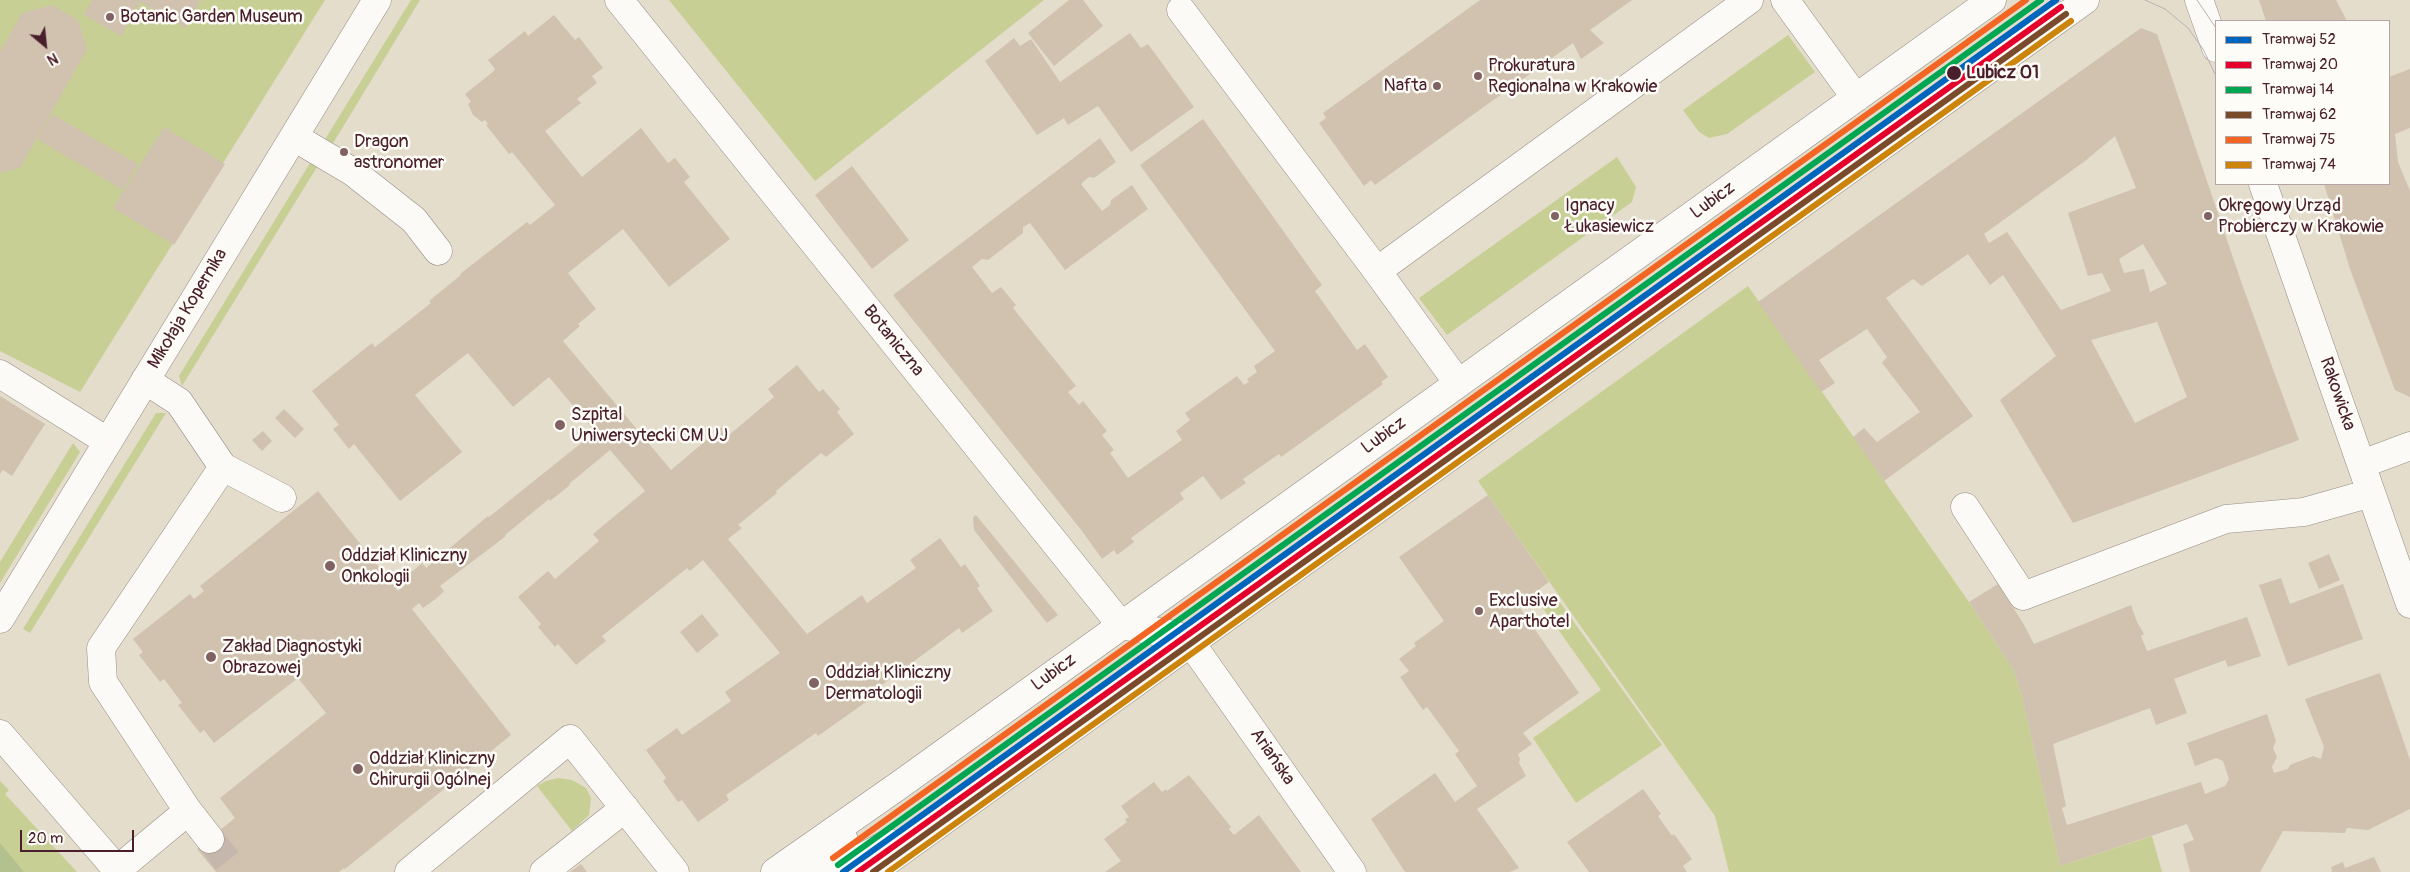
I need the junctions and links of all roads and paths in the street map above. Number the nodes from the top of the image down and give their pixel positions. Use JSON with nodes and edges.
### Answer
{"nodes":[{"id":1,"x":378,"y":0,"type":"edge"},
{"id":2,"x":619,"y":0,"type":"edge"},
{"id":3,"x":1749,"y":0,"type":"edge"},
{"id":4,"x":1785,"y":0,"type":"edge"},
{"id":5,"x":1992,"y":0,"type":"edge"},
{"id":6,"x":2085,"y":0,"type":"edge"},
{"id":7,"x":2199,"y":0,"type":"edge"},
{"id":8,"x":1181,"y":10,"type":"dead end"},
{"id":9,"x":2215,"y":45,"type":"edge"},
{"id":10,"x":1856,"y":98,"type":"junction"},
{"id":11,"x":294,"y":137,"type":"junction"},
{"id":12,"x":2264,"y":185,"type":"edge"},
{"id":13,"x":438,"y":251,"type":"dead end"},
{"id":14,"x":1378,"y":271,"type":"junction"},
{"id":15,"x":0,"y":374,"type":"edge"},
{"id":16,"x":145,"y":380,"type":"junction"},
{"id":17,"x":1458,"y":383,"type":"junction"},
{"id":18,"x":107,"y":440,"type":"junction"},
{"id":19,"x":2410,"y":446,"type":"edge"},
{"id":20,"x":2362,"y":464,"type":"junction"},
{"id":21,"x":223,"y":467,"type":"junction"},
{"id":22,"x":2371,"y":493,"type":"junction"},
{"id":23,"x":282,"y":498,"type":"dead end"},
{"id":24,"x":1965,"y":507,"type":"dead end"},
{"id":25,"x":2410,"y":604,"type":"edge"},
{"id":26,"x":0,"y":618,"type":"edge"},
{"id":27,"x":1121,"y":625,"type":"junction"},
{"id":28,"x":1191,"y":643,"type":"junction"},
{"id":29,"x":0,"y":734,"type":"edge"},
{"id":30,"x":995,"y":784,"type":"junction"},
{"id":31,"x":898,"y":786,"type":"junction"},
{"id":32,"x":625,"y":808,"type":"junction"},
{"id":33,"x":188,"y":812,"type":"junction"},
{"id":34,"x":210,"y":839,"type":"tunnel mouth"},
{"id":35,"x":118,"y":871,"type":"edge"},
{"id":36,"x":409,"y":872,"type":"edge"},
{"id":37,"x":544,"y":872,"type":"edge"},
{"id":38,"x":676,"y":872,"type":"edge"},
{"id":39,"x":775,"y":872,"type":"edge"},
{"id":40,"x":813,"y":872,"type":"edge"},
{"id":41,"x":836,"y":872,"type":"edge"},
{"id":42,"x":872,"y":872,"type":"edge"},
{"id":43,"x":1352,"y":872,"type":"edge"}],
"edges":[{"from":1,"to":11,"type":"street","name":"Mikołaja Kopernika"},
{"from":2,"to":27,"type":"street","name":"Botaniczna"},
{"from":3,"to":14,"type":"street"},
{"from":4,"to":10,"type":"street"},
{"from":5,"to":10,"type":"street","name":"Lubicz"},
{"from":6,"to":28,"type":"street"},
{"from":7,"to":9,"type":"street"},
{"from":8,"to":14,"type":"street"},
{"from":10,"to":17,"type":"street","name":"Lubicz"},
{"from":11,"to":13,"type":"street"},
{"from":11,"to":16,"type":"street","name":"Mikołaja Kopernika"},
{"from":12,"to":20,"type":"street","name":"Rakowicka"},
{"from":14,"to":17,"type":"street"},
{"from":15,"to":18,"type":"street"},
{"from":16,"to":18,"type":"street","name":"Mikołaja Kopernika"},
{"from":16,"to":21,"type":"street"},
{"from":17,"to":27,"type":"street","name":"Lubicz"},
{"from":18,"to":26,"type":"street","name":"Mikołaja Kopernika"},
{"from":19,"to":20,"type":"street"},
{"from":20,"to":22,"type":"street","name":"Rakowicka"},
{"from":21,"to":23,"type":"street"},
{"from":21,"to":33,"type":"street"},
{"from":22,"to":24,"type":"street"},
{"from":22,"to":25,"type":"street","name":"Rakowicka"},
{"from":27,"to":28,"type":"street"},
{"from":27,"to":31,"type":"street","name":"Lubicz"},
{"from":28,"to":30,"type":"street"},
{"from":28,"to":43,"type":"street","name":"Ariańska"},
{"from":29,"to":35,"type":"street"},
{"from":30,"to":41,"type":"street"},
{"from":30,"to":42,"type":"street"},
{"from":31,"to":39,"type":"street","name":"Lubicz"},
{"from":31,"to":40,"type":"street"},
{"from":32,"to":36,"type":"street"},
{"from":32,"to":37,"type":"street"},
{"from":32,"to":38,"type":"street"},
{"from":33,"to":34,"type":"street"},
{"from":33,"to":35,"type":"street"}]}
